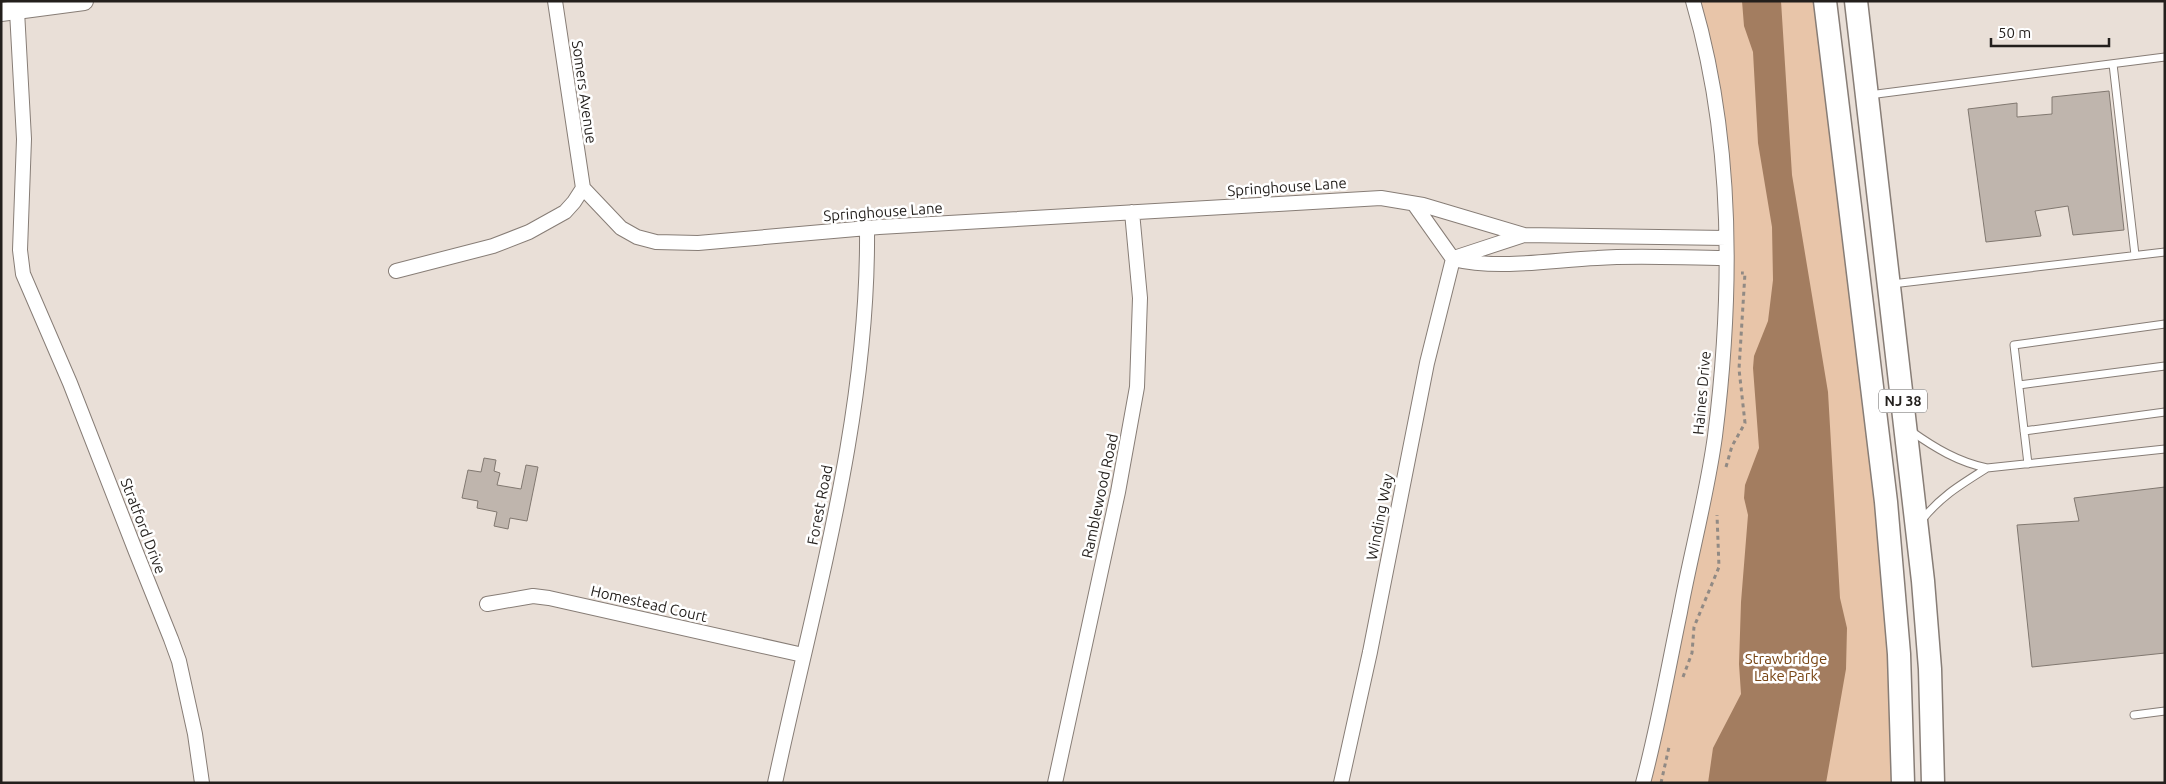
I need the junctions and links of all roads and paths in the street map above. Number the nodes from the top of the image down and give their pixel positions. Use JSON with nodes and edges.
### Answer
{"nodes":[{"id":1,"x":84,"y":1,"type":"edge"},
{"id":2,"x":555,"y":1,"type":"edge"},
{"id":3,"x":1693,"y":1,"type":"edge"},
{"id":4,"x":1825,"y":1,"type":"edge"},
{"id":5,"x":1856,"y":1,"type":"edge"},
{"id":6,"x":8,"y":9,"type":"edge"},
{"id":7,"x":2165,"y":57,"type":"edge"},
{"id":8,"x":2113,"y":64,"type":"junction"},
{"id":9,"x":1866,"y":95,"type":"junction"},
{"id":10,"x":583,"y":188,"type":"junction"},
{"id":11,"x":1414,"y":204,"type":"junction"},
{"id":12,"x":1132,"y":212,"type":"junction"},
{"id":13,"x":867,"y":229,"type":"junction"},
{"id":14,"x":1524,"y":234,"type":"junction"},
{"id":15,"x":1726,"y":238,"type":"junction"},
{"id":16,"x":2165,"y":252,"type":"edge"},
{"id":17,"x":2135,"y":256,"type":"junction"},
{"id":18,"x":1726,"y":258,"type":"junction"},
{"id":19,"x":1453,"y":259,"type":"junction"},
{"id":20,"x":396,"y":271,"type":"dead end"},
{"id":21,"x":1889,"y":284,"type":"junction"},
{"id":22,"x":2165,"y":324,"type":"edge"},
{"id":23,"x":2165,"y":366,"type":"edge"},
{"id":24,"x":2019,"y":385,"type":"junction"},
{"id":25,"x":2165,"y":412,"type":"edge"},
{"id":26,"x":1906,"y":427,"type":"junction"},
{"id":27,"x":2024,"y":431,"type":"junction"},
{"id":28,"x":2165,"y":449,"type":"edge"},
{"id":29,"x":2028,"y":464,"type":"junction"},
{"id":30,"x":1987,"y":468,"type":"junction"},
{"id":31,"x":1917,"y":526,"type":"junction"},
{"id":32,"x":487,"y":604,"type":"dead end"},
{"id":33,"x":803,"y":654,"type":"junction"},
{"id":34,"x":2165,"y":712,"type":"edge"},
{"id":35,"x":2134,"y":715,"type":"dead end"},
{"id":36,"x":202,"y":783,"type":"edge"},
{"id":37,"x":775,"y":783,"type":"edge"},
{"id":38,"x":1055,"y":783,"type":"edge"},
{"id":39,"x":1341,"y":783,"type":"edge"},
{"id":40,"x":1642,"y":783,"type":"edge"},
{"id":41,"x":1903,"y":783,"type":"edge"},
{"id":42,"x":1933,"y":783,"type":"edge"}],
"edges":[{"from":1,"to":6,"type":"street"},
{"from":2,"to":10,"type":"street","name":"Somers Avenue"},
{"from":3,"to":15,"type":"street","name":"Haines Drive"},
{"from":4,"to":41,"type":"highway","number":"NJ 38"},
{"from":5,"to":9,"type":"highway","number":"NJ 38"},
{"from":6,"to":36,"type":"street","name":"Stratford Drive"},
{"from":7,"to":8,"type":"lane"},
{"from":8,"to":9,"type":"lane"},
{"from":8,"to":17,"type":"lane"},
{"from":9,"to":21,"type":"highway","number":"NJ 38"},
{"from":10,"to":13,"type":"street","name":"Springhouse Lane"},
{"from":10,"to":20,"type":"street"},
{"from":11,"to":12,"type":"street","name":"Springhouse Lane"},
{"from":11,"to":14,"type":"street","name":"Springhouse Lane"},
{"from":11,"to":19,"type":"street"},
{"from":12,"to":13,"type":"street","name":"Springhouse Lane"},
{"from":12,"to":38,"type":"street","name":"Ramblewood Road"},
{"from":13,"to":33,"type":"street","name":"Forest Road"},
{"from":14,"to":15,"type":"street","name":"Springhouse Lane"},
{"from":14,"to":19,"type":"street","name":"Springhouse Lane"},
{"from":15,"to":18,"type":"street","name":"Haines Drive"},
{"from":16,"to":17,"type":"lane"},
{"from":17,"to":21,"type":"lane"},
{"from":18,"to":19,"type":"street"},
{"from":18,"to":40,"type":"street","name":"Haines Drive"},
{"from":19,"to":39,"type":"street","name":"Winding Way"},
{"from":21,"to":26,"type":"highway","number":"NJ 38"},
{"from":22,"to":24,"type":"lane"},
{"from":23,"to":24,"type":"lane"},
{"from":24,"to":27,"type":"lane"},
{"from":25,"to":27,"type":"lane"},
{"from":26,"to":30,"type":"lane"},
{"from":26,"to":31,"type":"highway","number":"NJ 38"},
{"from":27,"to":29,"type":"lane"},
{"from":28,"to":29,"type":"lane"},
{"from":29,"to":30,"type":"lane"},
{"from":30,"to":31,"type":"lane"},
{"from":31,"to":42,"type":"highway","number":"NJ 38"},
{"from":32,"to":33,"type":"street","name":"Homestead Court"},
{"from":33,"to":37,"type":"street","name":"Forest Road"},
{"from":34,"to":35,"type":"lane"}]}
